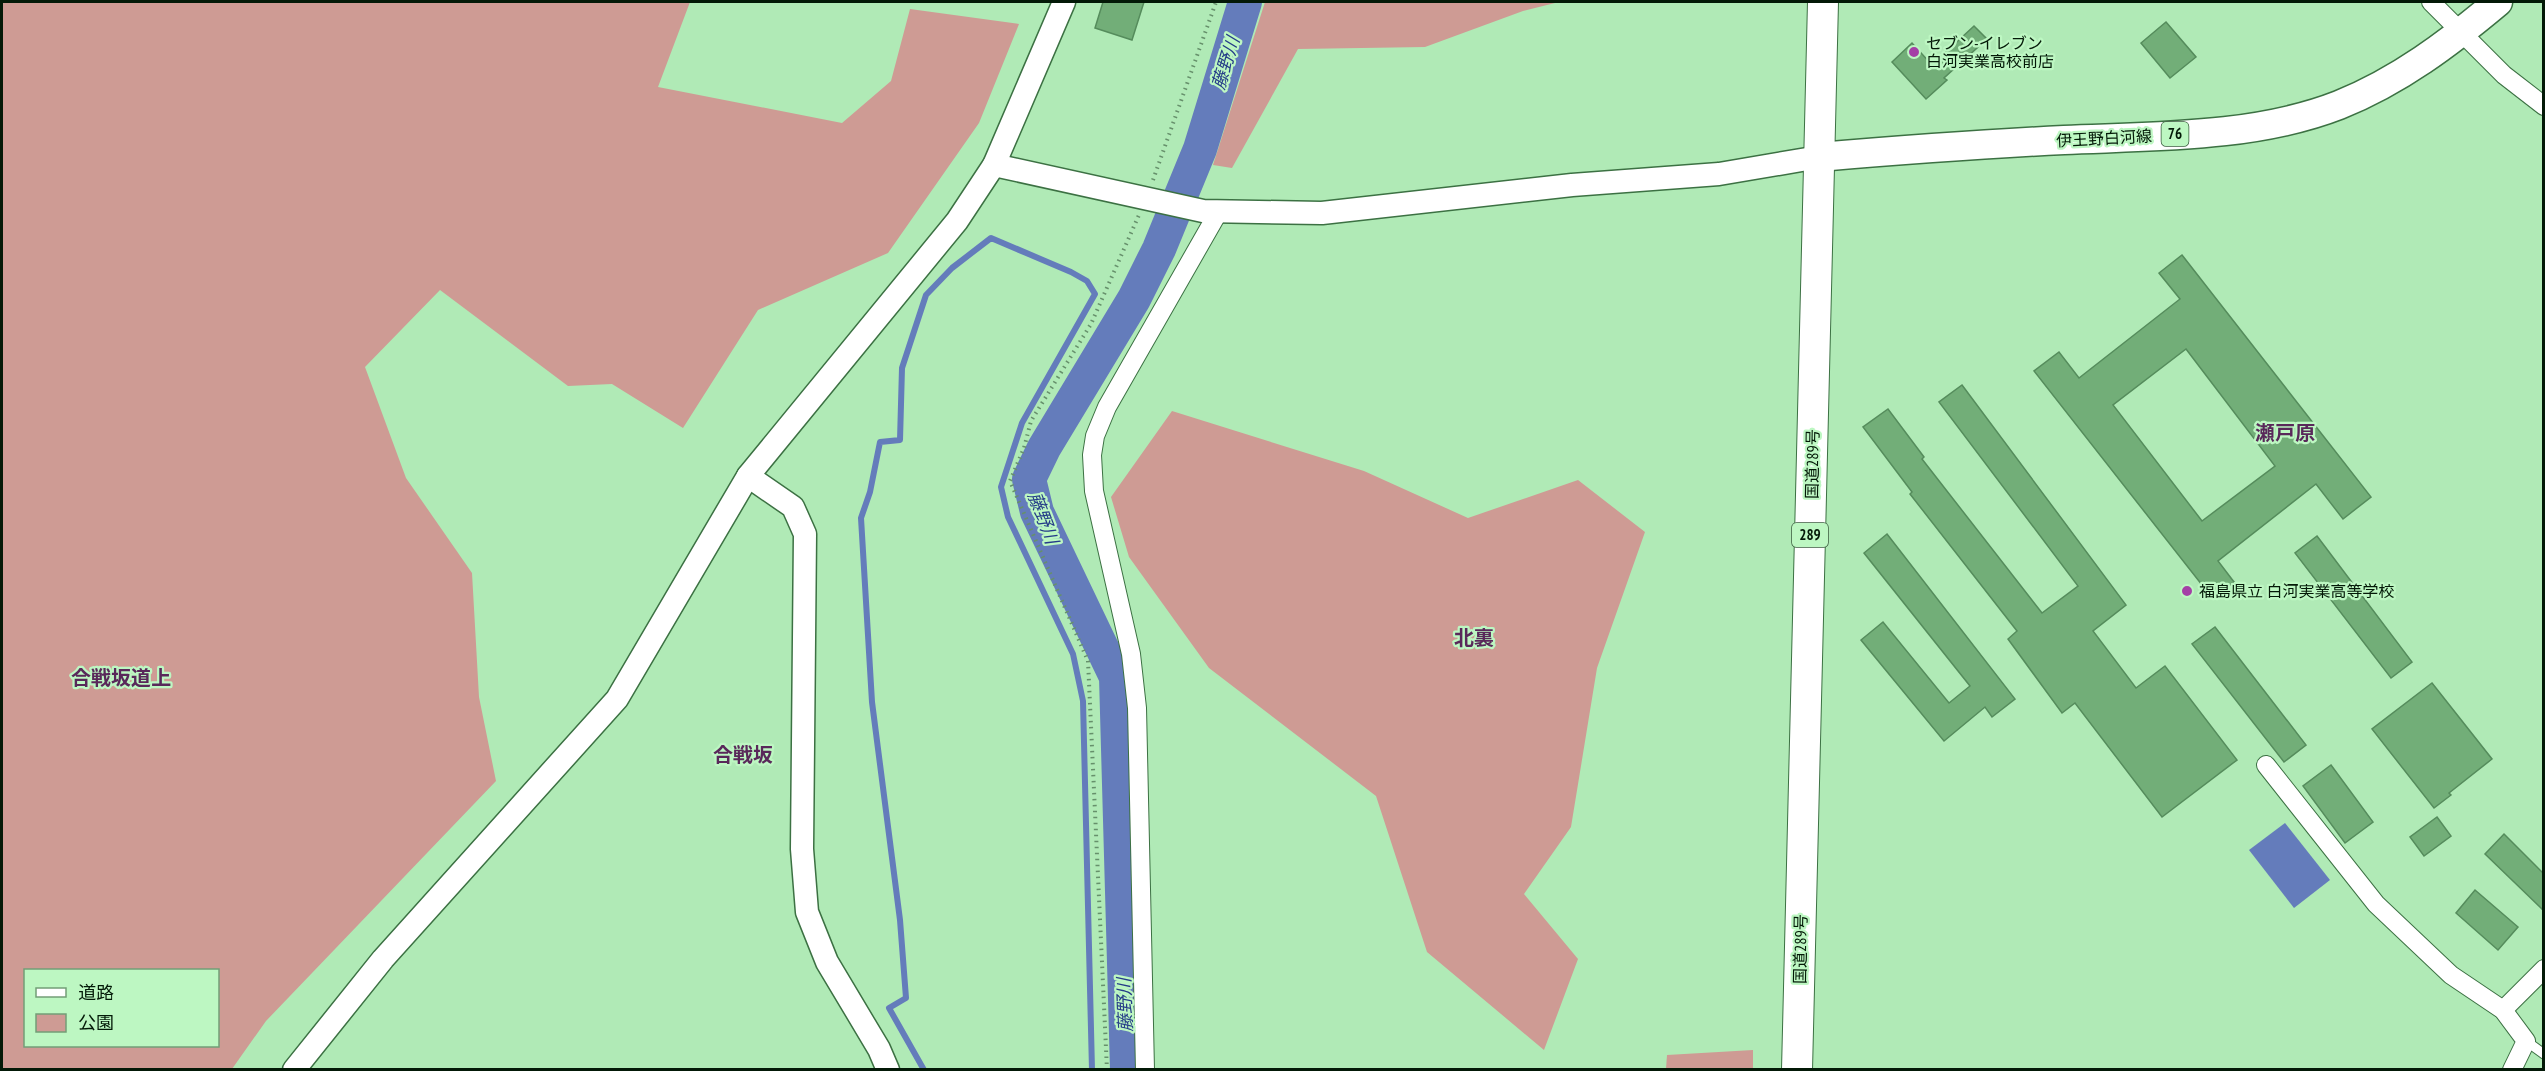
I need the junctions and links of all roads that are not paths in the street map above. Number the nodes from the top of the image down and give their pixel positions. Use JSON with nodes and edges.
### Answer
{"nodes":[{"id":1,"x":1064,"y":2,"type":"edge"},
{"id":2,"x":1823,"y":2,"type":"edge"},
{"id":3,"x":2431,"y":2,"type":"edge"},
{"id":4,"x":2498,"y":2,"type":"edge"},
{"id":5,"x":2461,"y":33,"type":"junction"},
{"id":6,"x":2544,"y":106,"type":"edge"},
{"id":7,"x":1819,"y":158,"type":"junction"},
{"id":8,"x":994,"y":165,"type":"junction"},
{"id":9,"x":1211,"y":211,"type":"junction"},
{"id":10,"x":748,"y":476,"type":"junction"},
{"id":11,"x":2266,"y":765,"type":"dead end"},
{"id":12,"x":2544,"y":969,"type":"edge"},
{"id":13,"x":2503,"y":1010,"type":"junction"},
{"id":14,"x":2526,"y":1041,"type":"junction"},
{"id":15,"x":2544,"y":1054,"type":"edge"},
{"id":16,"x":294,"y":1070,"type":"edge"},
{"id":17,"x":888,"y":1070,"type":"edge"},
{"id":18,"x":1145,"y":1070,"type":"edge"},
{"id":19,"x":1797,"y":1070,"type":"edge"},
{"id":20,"x":2512,"y":1070,"type":"edge"}],
"edges":[{"from":1,"to":8,"type":"street"},
{"from":2,"to":7,"type":"highway","name":"国道289号","number":"289"},
{"from":3,"to":5,"type":"street"},
{"from":4,"to":5,"type":"main road","name":"伊王野白河線","number":"76"},
{"from":5,"to":6,"type":"street"},
{"from":5,"to":7,"type":"main road","name":"伊王野白河線","number":"76"},
{"from":7,"to":9,"type":"street"},
{"from":7,"to":19,"type":"highway","name":"国道289号","number":"289"},
{"from":8,"to":9,"type":"street"},
{"from":8,"to":10,"type":"street"},
{"from":9,"to":18,"type":"street"},
{"from":10,"to":16,"type":"street"},
{"from":10,"to":17,"type":"street"},
{"from":11,"to":13,"type":"street"},
{"from":12,"to":13,"type":"street"},
{"from":13,"to":14,"type":"street"},
{"from":14,"to":15,"type":"lane"},
{"from":14,"to":20,"type":"street"}]}
